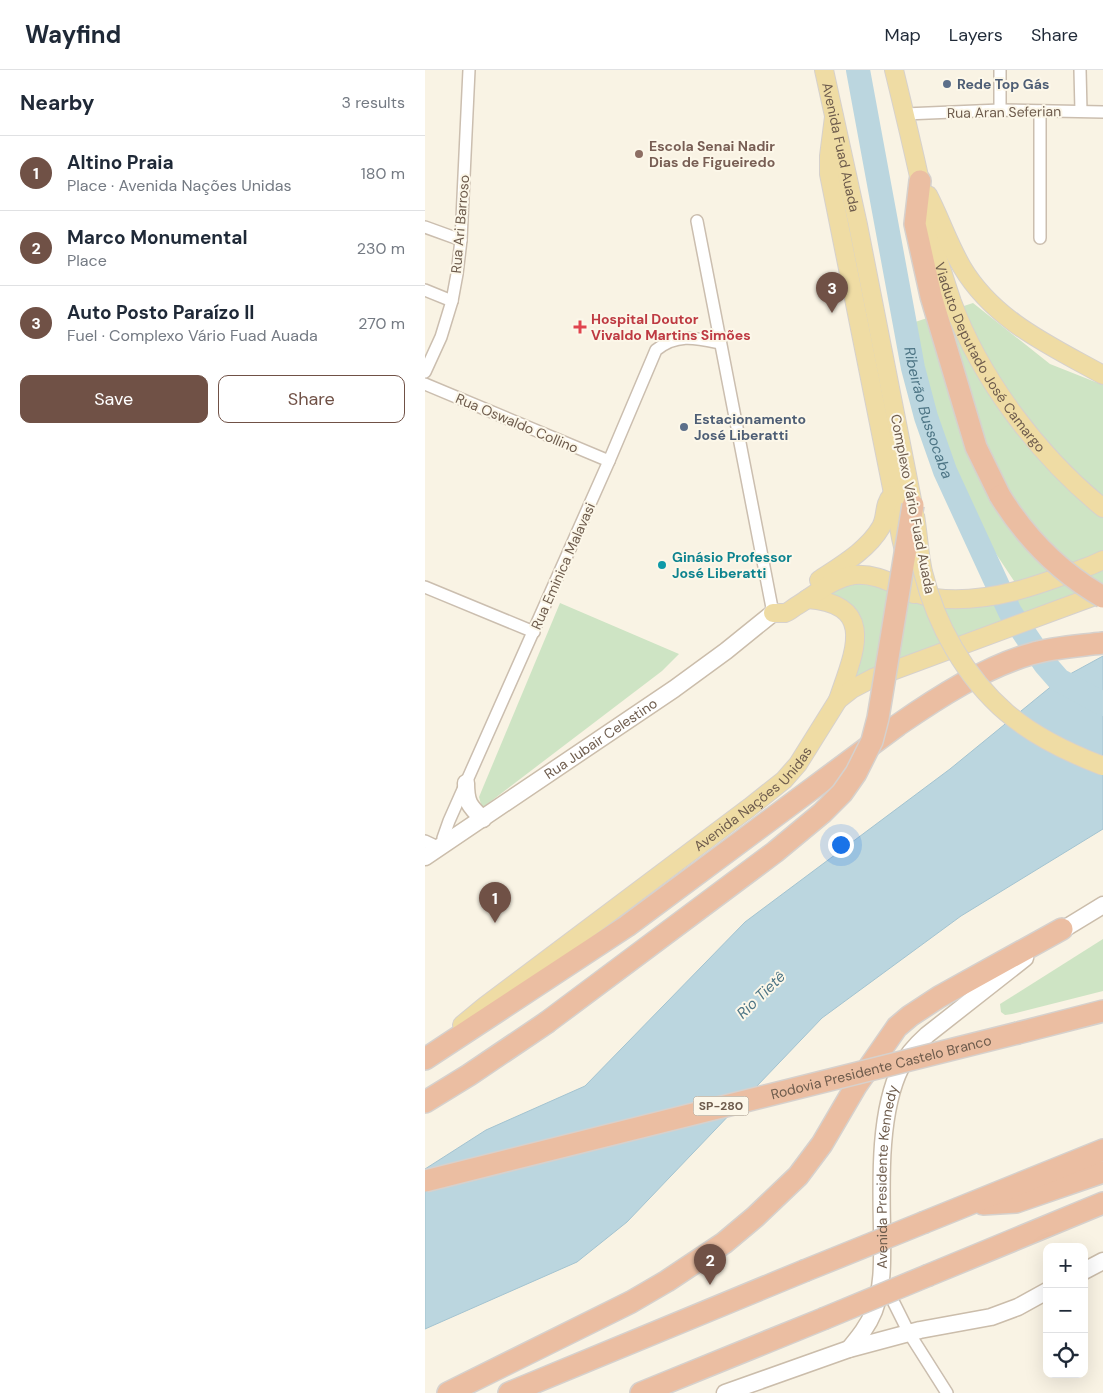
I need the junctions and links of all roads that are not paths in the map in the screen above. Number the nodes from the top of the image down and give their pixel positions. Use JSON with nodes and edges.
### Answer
{"nodes":[{"id":1,"x":469,"y":70,"type":"edge"},
{"id":2,"x":824,"y":70,"type":"edge"},
{"id":3,"x":895,"y":70,"type":"edge"},
{"id":4,"x":1000,"y":70,"type":"edge"},
{"id":5,"x":1080,"y":70,"type":"edge"},
{"id":6,"x":1000,"y":110,"type":"junction"},
{"id":7,"x":1040,"y":111,"type":"junction"},
{"id":8,"x":1081,"y":111,"type":"junction"},
{"id":9,"x":1103,"y":112,"type":"edge"},
{"id":10,"x":905,"y":114,"type":"junction"},
{"id":11,"x":834,"y":117,"type":"junction"},
{"id":12,"x":920,"y":181,"type":"junction"},
{"id":13,"x":697,"y":221,"type":"dead end"},
{"id":14,"x":858,"y":225,"type":"joint"},
{"id":15,"x":425,"y":227,"type":"edge"},
{"id":16,"x":1040,"y":238,"type":"dead end"},
{"id":17,"x":461,"y":240,"type":"junction"},
{"id":18,"x":425,"y":290,"type":"edge"},
{"id":19,"x":452,"y":301,"type":"junction"},
{"id":20,"x":720,"y":343,"type":"junction"},
{"id":21,"x":1097,"y":371,"type":"edge"},
{"id":22,"x":425,"y":372,"type":"edge"},
{"id":23,"x":1103,"y":382,"type":"edge"},
{"id":24,"x":425,"y":384,"type":"edge"},
{"id":25,"x":609,"y":462,"type":"junction"},
{"id":26,"x":893,"y":493,"type":"junction"},
{"id":27,"x":913,"y":505,"type":"junction"},
{"id":28,"x":1103,"y":508,"type":"edge"},
{"id":29,"x":1103,"y":560,"type":"edge"},
{"id":30,"x":425,"y":587,"type":"edge"},
{"id":31,"x":1103,"y":593,"type":"edge"},
{"id":32,"x":914,"y":594,"type":"junction"},
{"id":33,"x":1103,"y":597,"type":"edge"},
{"id":34,"x":807,"y":599,"type":"junction"},
{"id":35,"x":773,"y":613,"type":"junction"},
{"id":36,"x":534,"y":632,"type":"junction"},
{"id":37,"x":1103,"y":643,"type":"edge"},
{"id":38,"x":838,"y":700,"type":"junction"},
{"id":39,"x":1103,"y":766,"type":"edge"},
{"id":40,"x":466,"y":783,"type":"junction"},
{"id":41,"x":483,"y":819,"type":"junction"},
{"id":42,"x":437,"y":844,"type":"edge"},
{"id":43,"x":425,"y":857,"type":"edge"},
{"id":44,"x":1103,"y":905,"type":"edge"},
{"id":45,"x":1062,"y":929,"type":"junction"},
{"id":46,"x":1103,"y":1011,"type":"edge"},
{"id":47,"x":431,"y":1055,"type":"edge"},
{"id":48,"x":425,"y":1102,"type":"edge"},
{"id":49,"x":1103,"y":1150,"type":"edge"},
{"id":50,"x":1103,"y":1172,"type":"edge"},
{"id":51,"x":425,"y":1181,"type":"edge"},
{"id":52,"x":1103,"y":1203,"type":"edge"},
{"id":53,"x":966,"y":1205,"type":"junction"},
{"id":54,"x":1103,"y":1261,"type":"edge"},
{"id":55,"x":1088,"y":1269,"type":"edge"},
{"id":56,"x":881,"y":1277,"type":"junction"},
{"id":57,"x":1043,"y":1293,"type":"edge"},
{"id":58,"x":909,"y":1333,"type":"junction"},
{"id":59,"x":849,"y":1349,"type":"junction"},
{"id":60,"x":448,"y":1393,"type":"edge"},
{"id":61,"x":509,"y":1393,"type":"edge"},
{"id":62,"x":641,"y":1393,"type":"edge"},
{"id":63,"x":725,"y":1393,"type":"edge"},
{"id":64,"x":947,"y":1393,"type":"edge"}],
"edges":[{"from":1,"to":17,"type":"street","name":"Rua Ari Barroso"},
{"from":2,"to":11,"type":"main road","name":"Avenida Fuad Auada"},
{"from":3,"to":10,"type":"main road"},
{"from":4,"to":6,"type":"street"},
{"from":5,"to":8,"type":"street"},
{"from":6,"to":7,"type":"street","name":"Rua Aran Seferian"},
{"from":6,"to":10,"type":"street","name":"Rua Aran Seferian"},
{"from":7,"to":8,"type":"street","name":"Rua Aran Seferian"},
{"from":7,"to":16,"type":"street"},
{"from":8,"to":9,"type":"street","name":"Rua Aran Seferian"},
{"from":10,"to":12,"type":"main road"},
{"from":11,"to":14,"type":"main road","name":"Avenida Fuad Auada"},
{"from":11,"to":26,"type":"main road"},
{"from":12,"to":21,"type":"main road"},
{"from":12,"to":28,"type":"main road","name":"Viaduto Deputado José Camargo"},
{"from":12,"to":33,"type":"highway","bridge":true},
{"from":13,"to":20,"type":"street"},
{"from":14,"to":27,"type":"main road","name":"Complexo Vário Fuad Auada"},
{"from":15,"to":17,"type":"street"},
{"from":17,"to":19,"type":"street","name":"Rua Ari Barroso"},
{"from":18,"to":19,"type":"street"},
{"from":19,"to":22,"type":"street","name":"Rua Ari Barroso"},
{"from":20,"to":25,"type":"street","name":"Rua Eminica Malavasi"},
{"from":20,"to":35,"type":"street"},
{"from":21,"to":23,"type":"main road"},
{"from":24,"to":25,"type":"street","name":"Rua Oswaldo Collino"},
{"from":25,"to":36,"type":"street","name":"Rua Eminica Malavasi"},
{"from":26,"to":32,"type":"main road"},
{"from":26,"to":35,"type":"main road"},
{"from":27,"to":39,"type":"main road","name":"Complexo Vário Fuad Auada","bridge":true},
{"from":27,"to":48,"type":"highway","bridge":true},
{"from":29,"to":32,"type":"main road"},
{"from":30,"to":36,"type":"street"},
{"from":31,"to":38,"type":"main road","name":"Avenida Nações Unidas"},
{"from":32,"to":34,"type":"main road"},
{"from":34,"to":35,"type":"main road"},
{"from":34,"to":38,"type":"main road"},
{"from":35,"to":41,"type":"main road","name":"Rua Jubair Celestino"},
{"from":36,"to":40,"type":"street","name":"Rua Eminica Malavasi"},
{"from":37,"to":47,"type":"highway","bridge":true},
{"from":38,"to":47,"type":"main road","name":"Avenida Nações Unidas"},
{"from":40,"to":41,"type":"main road"},
{"from":40,"to":42,"type":"street","name":"Rua Eminica Malavasi"},
{"from":41,"to":42,"type":"main road","name":"Rua Jubair Celestino"},
{"from":42,"to":43,"type":"main road","name":"Rua Jubair Celestino"},
{"from":44,"to":45,"type":"main road","name":"Avenida Presidente Kennedy"},
{"from":45,"to":56,"type":"main road","name":"Avenida Presidente Kennedy"},
{"from":45,"to":60,"type":"highway"},
{"from":46,"to":51,"type":"highway","name":"Rodovia Presidente Castelo Branco","number":"SP-280","bridge":true},
{"from":49,"to":53,"type":"highway"},
{"from":50,"to":53,"type":"highway"},
{"from":52,"to":62,"type":"highway","bridge":true},
{"from":53,"to":61,"type":"highway","bridge":true},
{"from":54,"to":55,"type":"main road"},
{"from":56,"to":58,"type":"street"},
{"from":56,"to":59,"type":"main road","name":"Avenida Presidente Kennedy"},
{"from":57,"to":58,"type":"main road"},
{"from":58,"to":59,"type":"main road"},
{"from":58,"to":64,"type":"street"},
{"from":59,"to":63,"type":"main road"}]}
